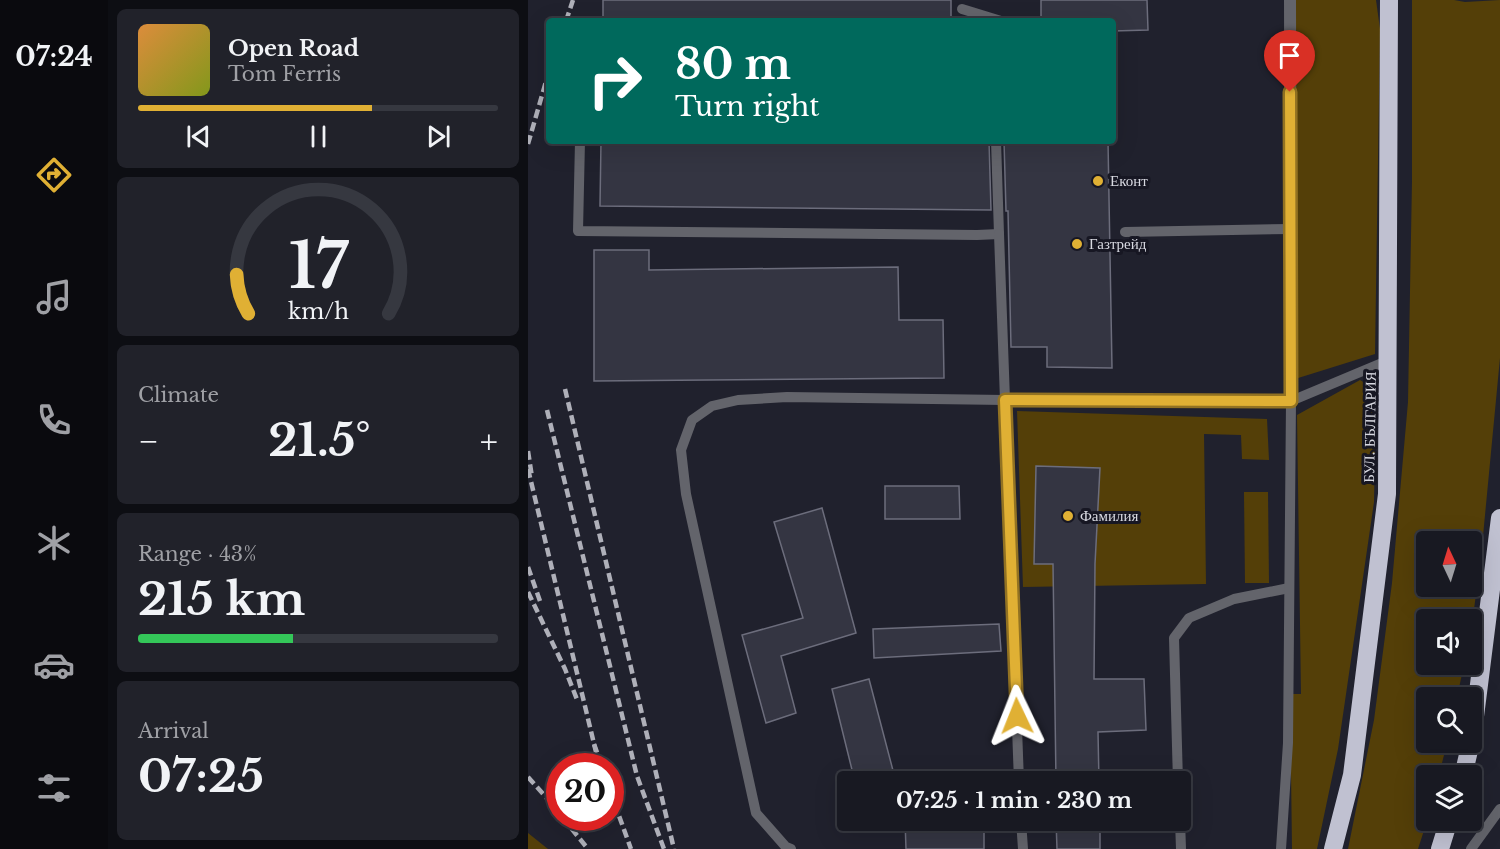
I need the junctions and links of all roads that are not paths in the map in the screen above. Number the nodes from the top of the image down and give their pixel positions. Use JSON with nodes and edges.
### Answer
{"nodes":[{"id":1,"x":1290,"y":0,"type":"edge"},
{"id":2,"x":1389,"y":0,"type":"edge"},
{"id":3,"x":962,"y":9,"type":"dead end"},
{"id":4,"x":991,"y":18,"type":"edge"},
{"id":5,"x":580,"y":144,"type":"edge"},
{"id":6,"x":996,"y":144,"type":"edge"},
{"id":7,"x":1290,"y":229,"type":"junction"},
{"id":8,"x":1125,"y":232,"type":"dead end"},
{"id":9,"x":999,"y":234,"type":"junction"},
{"id":10,"x":1389,"y":360,"type":"junction"},
{"id":11,"x":1005,"y":400,"type":"junction"},
{"id":12,"x":1291,"y":401,"type":"junction"},
{"id":13,"x":1500,"y":518,"type":"edge"},
{"id":14,"x":1289,"y":588,"type":"junction"},
{"id":15,"x":1478,"y":687,"type":"edge"},
{"id":16,"x":1020,"y":771,"type":"edge"},
{"id":17,"x":1178,"y":771,"type":"edge"},
{"id":18,"x":1500,"y":809,"type":"edge"},
{"id":19,"x":1022,"y":831,"type":"edge"},
{"id":20,"x":1180,"y":831,"type":"edge"},
{"id":21,"x":1446,"y":831,"type":"edge"},
{"id":22,"x":791,"y":849,"type":"edge"},
{"id":23,"x":1023,"y":849,"type":"edge"},
{"id":24,"x":1181,"y":849,"type":"edge"},
{"id":25,"x":1281,"y":849,"type":"edge"},
{"id":26,"x":1333,"y":849,"type":"edge"},
{"id":27,"x":1440,"y":849,"type":"edge"},
{"id":28,"x":1471,"y":849,"type":"edge"}],
"edges":[{"from":1,"to":7,"type":"street"},
{"from":2,"to":10,"type":"highway","name":"БУЛ. БЪЛГАРИЯ"},
{"from":3,"to":4,"type":"lane"},
{"from":5,"to":9,"type":"lane"},
{"from":6,"to":9,"type":"lane"},
{"from":7,"to":8,"type":"lane"},
{"from":7,"to":12,"type":"street"},
{"from":9,"to":11,"type":"lane"},
{"from":10,"to":12,"type":"lane"},
{"from":10,"to":26,"type":"highway","name":"БУЛ. БЪЛГАРИЯ"},
{"from":11,"to":12,"type":"lane"},
{"from":11,"to":16,"type":"lane"},
{"from":11,"to":22,"type":"lane"},
{"from":12,"to":14,"type":"lane"},
{"from":13,"to":15,"type":"highway"},
{"from":14,"to":17,"type":"lane"},
{"from":14,"to":25,"type":"lane"},
{"from":18,"to":28,"type":"lane"},
{"from":19,"to":23,"type":"lane"},
{"from":20,"to":24,"type":"lane"},
{"from":21,"to":27,"type":"highway"}]}
